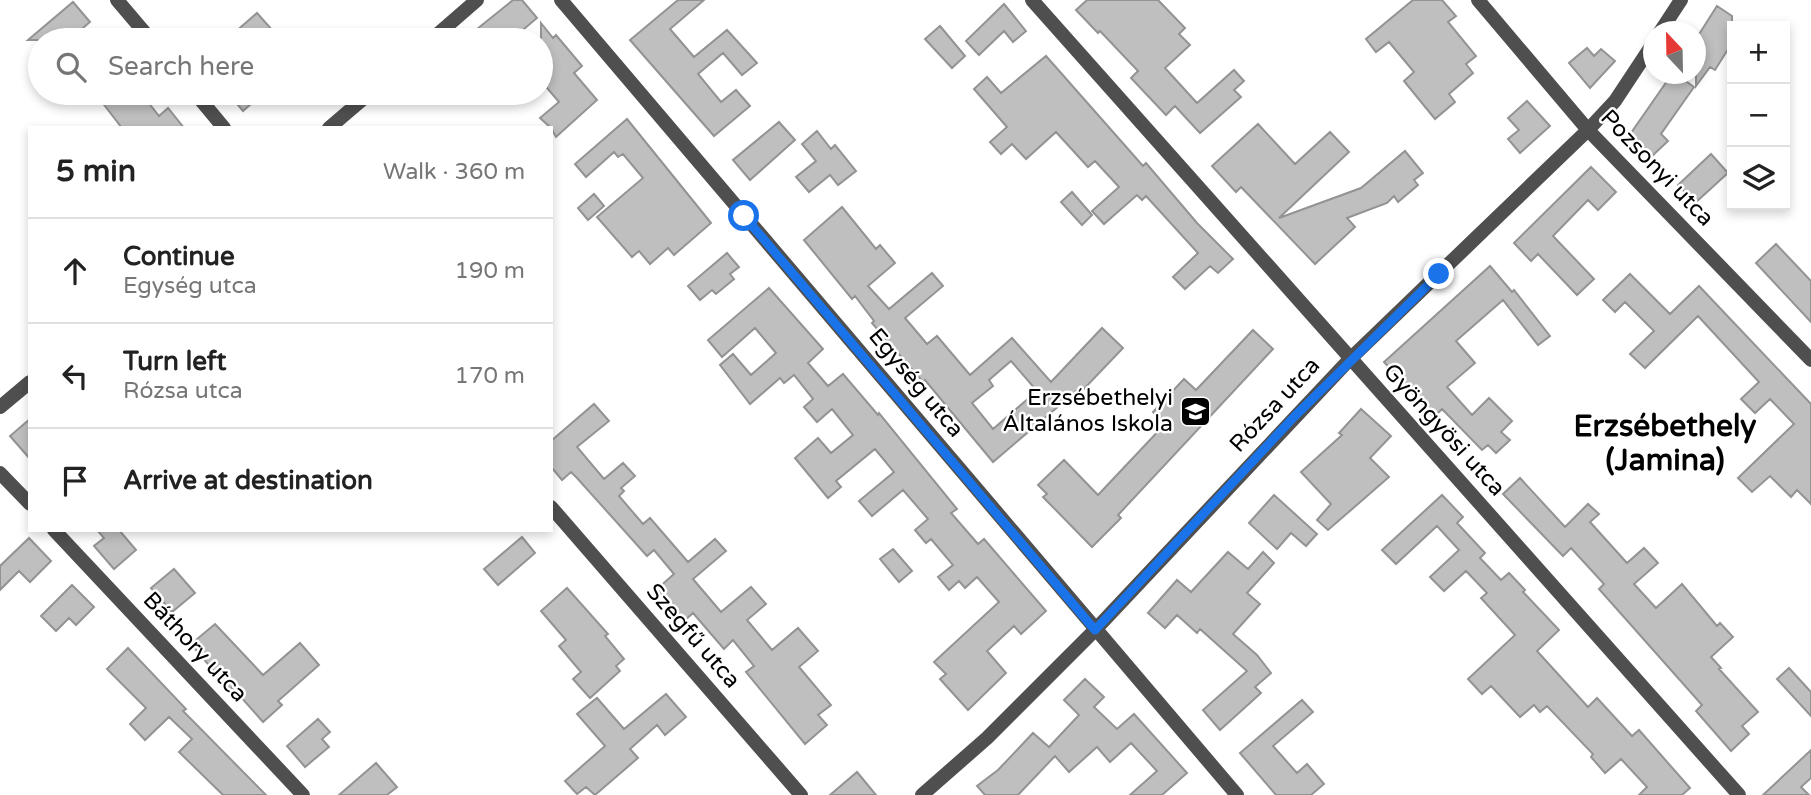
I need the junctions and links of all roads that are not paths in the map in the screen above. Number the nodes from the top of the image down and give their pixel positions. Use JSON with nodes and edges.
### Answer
{"nodes":[{"id":1,"x":117,"y":0,"type":"edge"},
{"id":2,"x":477,"y":0,"type":"edge"},
{"id":3,"x":561,"y":0,"type":"edge"},
{"id":4,"x":1032,"y":0,"type":"edge"},
{"id":5,"x":1478,"y":0,"type":"edge"},
{"id":6,"x":1681,"y":0,"type":"edge"},
{"id":7,"x":1668,"y":21,"type":"edge"},
{"id":8,"x":141,"y":28,"type":"edge"},
{"id":9,"x":445,"y":28,"type":"edge"},
{"id":10,"x":1643,"y":59,"type":"edge"},
{"id":11,"x":205,"y":105,"type":"edge"},
{"id":12,"x":356,"y":105,"type":"edge"},
{"id":13,"x":222,"y":126,"type":"edge"},
{"id":14,"x":331,"y":126,"type":"edge"},
{"id":15,"x":1588,"y":130,"type":"junction"},
{"id":16,"x":1350,"y":359,"type":"junction"},
{"id":17,"x":1811,"y":360,"type":"edge"},
{"id":18,"x":28,"y":384,"type":"edge"},
{"id":19,"x":0,"y":407,"type":"edge"},
{"id":20,"x":0,"y":473,"type":"edge"},
{"id":21,"x":28,"y":502,"type":"edge"},
{"id":22,"x":553,"y":509,"type":"edge"},
{"id":23,"x":56,"y":532,"type":"edge"},
{"id":24,"x":1095,"y":630,"type":"junction"},
{"id":25,"x":303,"y":795,"type":"edge"},
{"id":26,"x":801,"y":795,"type":"edge"},
{"id":27,"x":922,"y":795,"type":"edge"},
{"id":28,"x":1237,"y":795,"type":"edge"},
{"id":29,"x":1739,"y":795,"type":"edge"}],
"edges":[{"from":1,"to":8,"type":"street"},
{"from":2,"to":9,"type":"street"},
{"from":3,"to":24,"type":"street","name":"Egység utca"},
{"from":4,"to":16,"type":"street","name":"Gyöngyösi utca"},
{"from":5,"to":15,"type":"street","name":"Pozsonyi utca"},
{"from":6,"to":7,"type":"street"},
{"from":10,"to":15,"type":"street","name":"Rózsa utca"},
{"from":11,"to":13,"type":"street"},
{"from":12,"to":14,"type":"street"},
{"from":15,"to":16,"type":"street","name":"Rózsa utca"},
{"from":15,"to":17,"type":"street","name":"Pozsonyi utca"},
{"from":16,"to":24,"type":"street","name":"Rózsa utca"},
{"from":16,"to":29,"type":"street","name":"Gyöngyösi utca"},
{"from":18,"to":19,"type":"street"},
{"from":20,"to":21,"type":"street"},
{"from":22,"to":26,"type":"street","name":"Szegfű utca"},
{"from":23,"to":25,"type":"street","name":"Báthory utca"},
{"from":24,"to":27,"type":"street","name":"Rózsa utca"},
{"from":24,"to":28,"type":"street","name":"Egység utca"}]}
